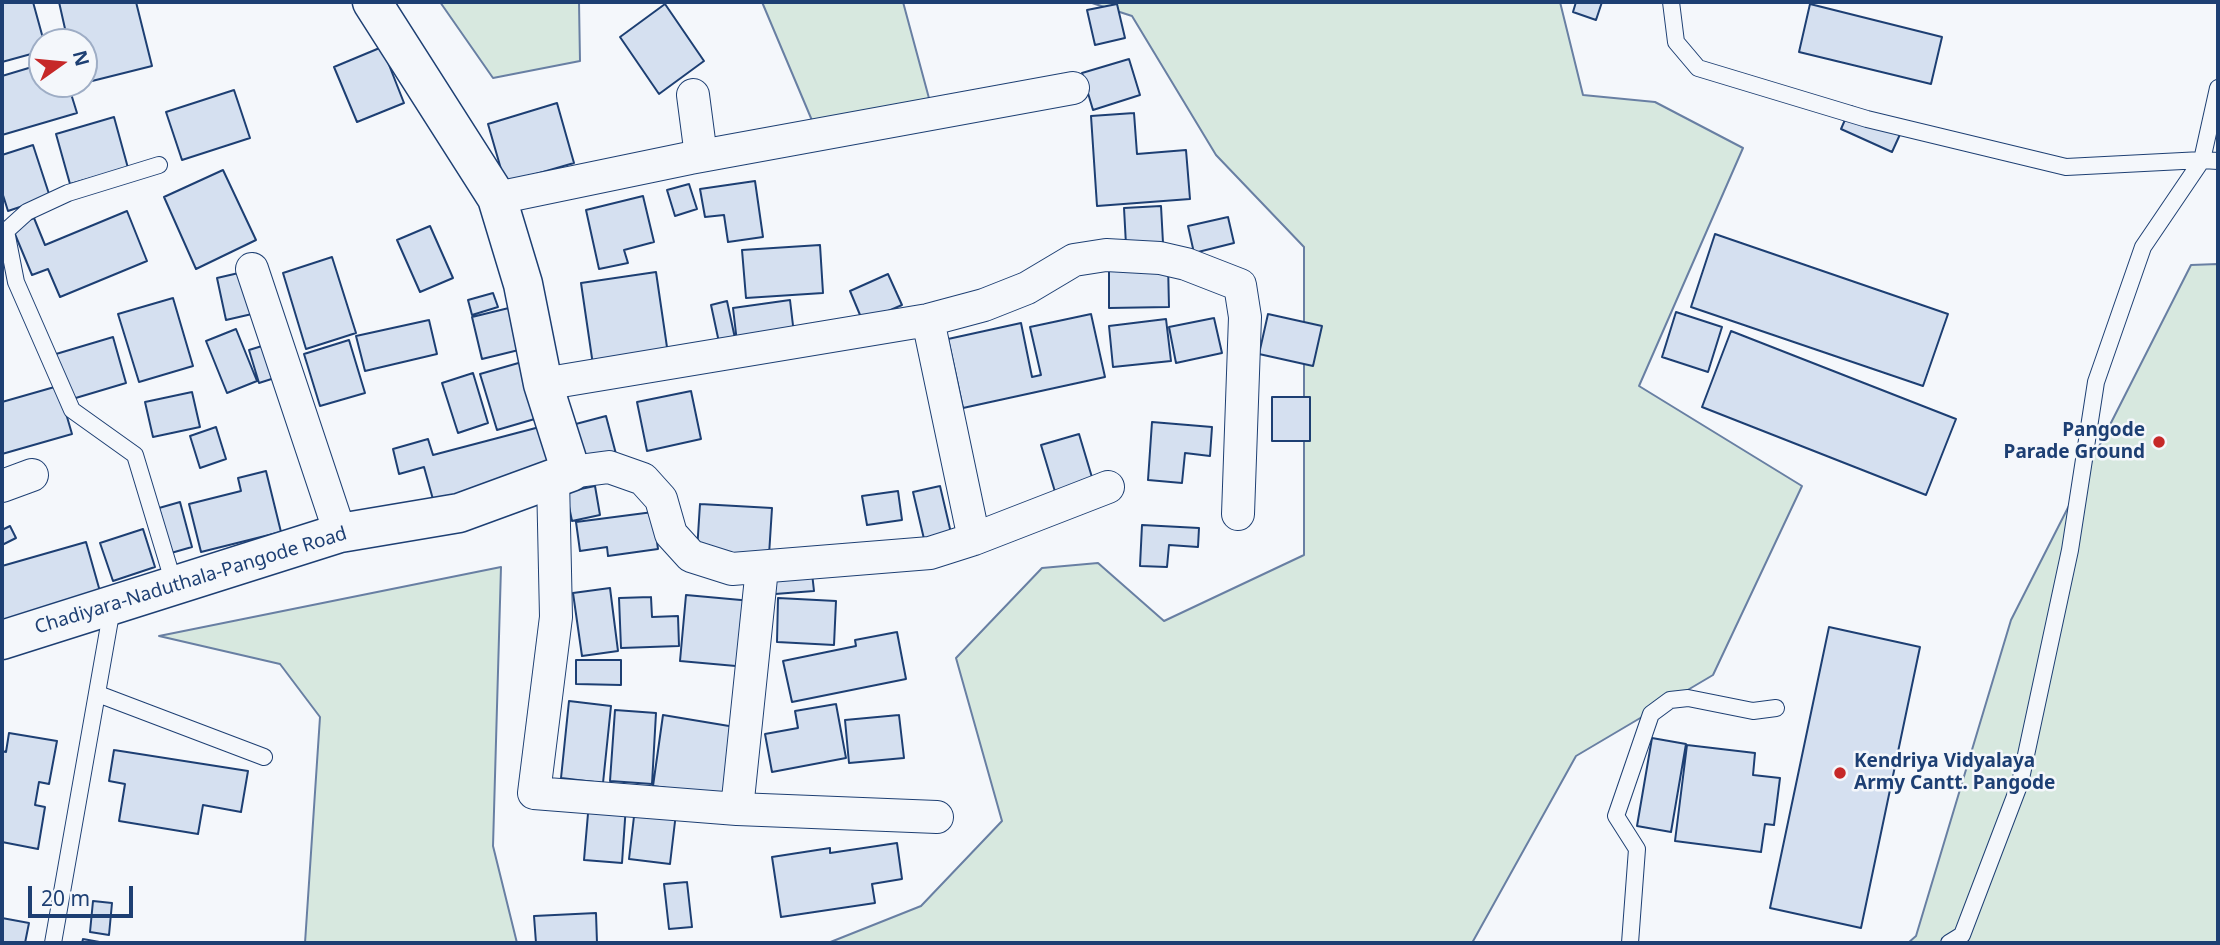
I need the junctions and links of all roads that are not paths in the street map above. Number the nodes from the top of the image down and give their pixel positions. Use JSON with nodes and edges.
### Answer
{"nodes":[{"id":1,"x":372,"y":2,"type":"edge"},
{"id":2,"x":1671,"y":2,"type":"edge"},
{"id":3,"x":1073,"y":88,"type":"dead end"},
{"id":4,"x":2218,"y":88,"type":"edge"},
{"id":5,"x":693,"y":95,"type":"dead end"},
{"id":6,"x":701,"y":156,"type":"junction"},
{"id":7,"x":2202,"y":160,"type":"junction"},
{"id":8,"x":2218,"y":161,"type":"edge"},
{"id":9,"x":159,"y":165,"type":"dead end"},
{"id":10,"x":497,"y":198,"type":"junction"},
{"id":11,"x":253,"y":268,"type":"dead end"},
{"id":12,"x":928,"y":320,"type":"junction"},
{"id":13,"x":543,"y":384,"type":"junction"},
{"id":14,"x":32,"y":475,"type":"dead end"},
{"id":15,"x":562,"y":476,"type":"junction"},
{"id":16,"x":2,"y":486,"type":"edge"},
{"id":17,"x":1108,"y":487,"type":"dead end"},
{"id":18,"x":1238,"y":514,"type":"dead end"},
{"id":19,"x":340,"y":533,"type":"junction"},
{"id":20,"x":974,"y":539,"type":"junction"},
{"id":21,"x":762,"y":568,"type":"junction"},
{"id":22,"x":174,"y":584,"type":"junction"},
{"id":23,"x":112,"y":603,"type":"junction"},
{"id":24,"x":2,"y":640,"type":"edge"},
{"id":25,"x":97,"y":694,"type":"junction"},
{"id":26,"x":1776,"y":708,"type":"dead end"},
{"id":27,"x":264,"y":757,"type":"dead end"},
{"id":28,"x":737,"y":809,"type":"junction"},
{"id":29,"x":937,"y":817,"type":"dead end"},
{"id":30,"x":1958,"y":941,"type":"edge"},
{"id":31,"x":53,"y":943,"type":"edge"},
{"id":32,"x":1630,"y":943,"type":"edge"}],
"edges":[{"from":1,"to":10,"type":"street"},
{"from":2,"to":7,"type":"lane"},
{"from":3,"to":6,"type":"street"},
{"from":4,"to":7,"type":"lane"},
{"from":5,"to":6,"type":"street"},
{"from":6,"to":10,"type":"street"},
{"from":7,"to":8,"type":"lane"},
{"from":7,"to":30,"type":"lane"},
{"from":9,"to":22,"type":"lane"},
{"from":10,"to":13,"type":"street"},
{"from":11,"to":19,"type":"street"},
{"from":12,"to":13,"type":"street"},
{"from":12,"to":18,"type":"street"},
{"from":12,"to":20,"type":"street"},
{"from":13,"to":15,"type":"street"},
{"from":14,"to":16,"type":"street"},
{"from":15,"to":19,"type":"street","name":"Chadiyara-Naduthala-Pangode Road"},
{"from":15,"to":21,"type":"street"},
{"from":15,"to":28,"type":"street"},
{"from":17,"to":20,"type":"street"},
{"from":19,"to":22,"type":"street","name":"Chadiyara-Naduthala-Pangode Road"},
{"from":20,"to":21,"type":"street"},
{"from":21,"to":28,"type":"street"},
{"from":22,"to":23,"type":"street","name":"Chadiyara-Naduthala-Pangode Road"},
{"from":23,"to":24,"type":"street","name":"Chadiyara-Naduthala-Pangode Road"},
{"from":23,"to":25,"type":"lane"},
{"from":25,"to":27,"type":"lane"},
{"from":25,"to":31,"type":"lane"},
{"from":26,"to":32,"type":"lane"},
{"from":28,"to":29,"type":"street"}]}
